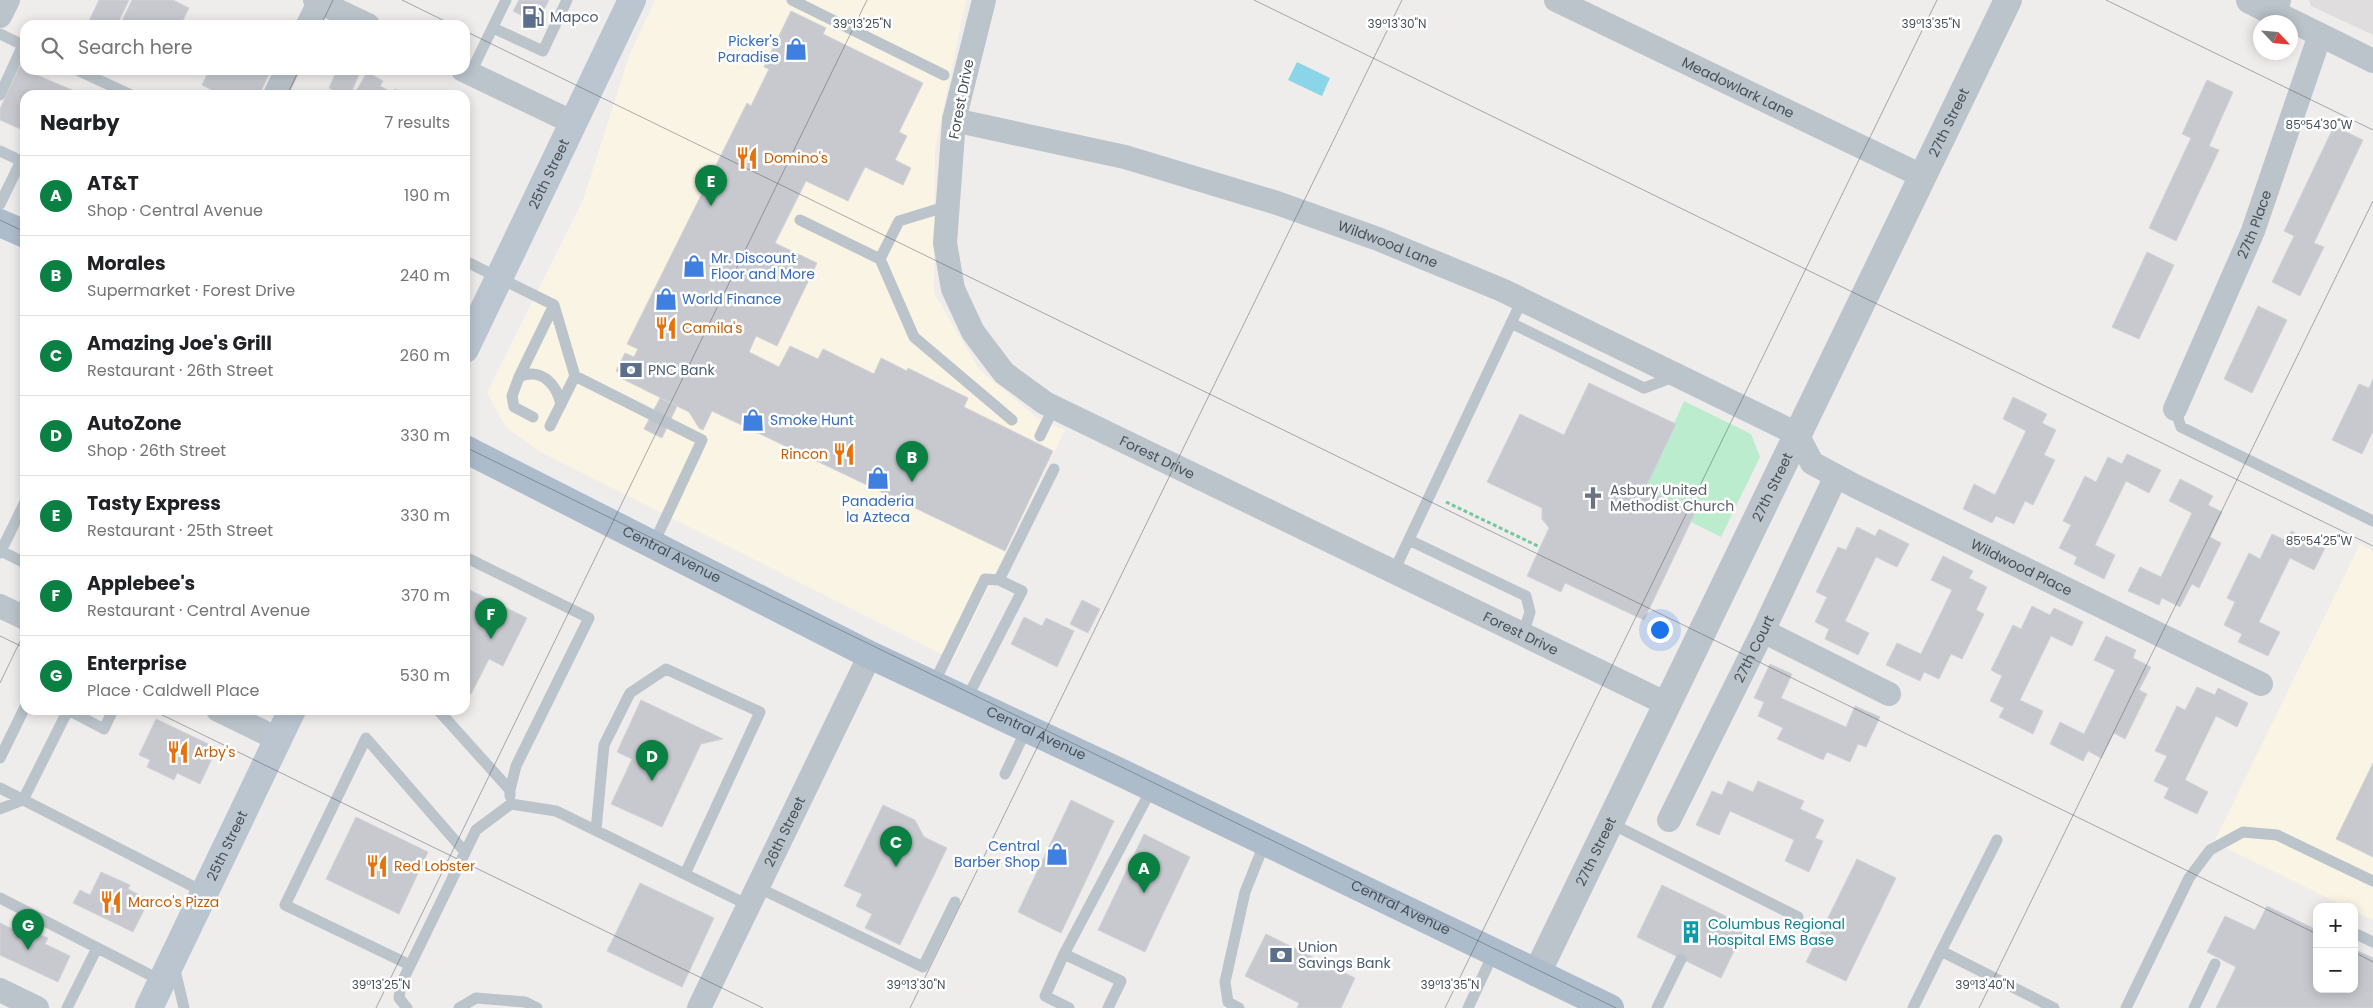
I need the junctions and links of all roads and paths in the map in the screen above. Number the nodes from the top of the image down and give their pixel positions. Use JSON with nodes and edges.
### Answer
{"nodes":[{"id":1,"x":8,"y":0,"type":"edge"},
{"id":2,"x":506,"y":0,"type":"edge"},
{"id":3,"x":567,"y":0,"type":"edge"},
{"id":4,"x":632,"y":0,"type":"edge"},
{"id":5,"x":792,"y":0,"type":"edge"},
{"id":6,"x":984,"y":0,"type":"edge"},
{"id":7,"x":1556,"y":0,"type":"edge"},
{"id":8,"x":2008,"y":0,"type":"edge"},
{"id":9,"x":318,"y":1,"type":"edge"},
{"id":10,"x":2266,"y":4,"type":"edge"},
{"id":11,"x":0,"y":16,"type":"edge"},
{"id":12,"x":310,"y":20,"type":"edge"},
{"id":13,"x":358,"y":20,"type":"edge"},
{"id":14,"x":493,"y":28,"type":"junction"},
{"id":15,"x":0,"y":34,"type":"edge"},
{"id":16,"x":2320,"y":35,"type":"junction"},
{"id":17,"x":20,"y":43,"type":"edge"},
{"id":18,"x":20,"y":53,"type":"edge"},
{"id":19,"x":2373,"y":60,"type":"edge"},
{"id":20,"x":470,"y":67,"type":"edge"},
{"id":21,"x":470,"y":73,"type":"edge"},
{"id":22,"x":88,"y":75,"type":"edge"},
{"id":23,"x":285,"y":75,"type":"edge"},
{"id":24,"x":944,"y":75,"type":"dead end"},
{"id":25,"x":120,"y":90,"type":"edge"},
{"id":26,"x":277,"y":90,"type":"edge"},
{"id":27,"x":0,"y":95,"type":"edge"},
{"id":28,"x":954,"y":120,"type":"junction"},
{"id":29,"x":574,"y":122,"type":"junction"},
{"id":30,"x":0,"y":151,"type":"edge"},
{"id":31,"x":20,"y":161,"type":"edge"},
{"id":32,"x":20,"y":167,"type":"edge"},
{"id":33,"x":1922,"y":176,"type":"junction"},
{"id":34,"x":0,"y":204,"type":"edge"},
{"id":35,"x":948,"y":206,"type":"junction"},
{"id":36,"x":800,"y":220,"type":"dead end"},
{"id":37,"x":0,"y":222,"type":"edge"},
{"id":38,"x":20,"y":232,"type":"edge"},
{"id":39,"x":880,"y":259,"type":"junction"},
{"id":40,"x":470,"y":263,"type":"edge"},
{"id":41,"x":500,"y":277,"type":"junction"},
{"id":42,"x":1522,"y":300,"type":"junction"},
{"id":43,"x":554,"y":305,"type":"junction"},
{"id":44,"x":1511,"y":323,"type":"junction"},
{"id":45,"x":470,"y":339,"type":"edge"},
{"id":46,"x":575,"y":376,"type":"junction"},
{"id":47,"x":1678,"y":376,"type":"junction"},
{"id":48,"x":519,"y":377,"type":"junction"},
{"id":49,"x":561,"y":405,"type":"junction"},
{"id":50,"x":1054,"y":407,"type":"junction"},
{"id":51,"x":2174,"y":409,"type":"joint"},
{"id":52,"x":533,"y":417,"type":"dead end"},
{"id":53,"x":1012,"y":420,"type":"dead end"},
{"id":54,"x":550,"y":426,"type":"dead end"},
{"id":55,"x":1798,"y":434,"type":"junction"},
{"id":56,"x":1040,"y":436,"type":"dead end"},
{"id":57,"x":470,"y":452,"type":"edge"},
{"id":58,"x":1054,"y":469,"type":"dead end"},
{"id":59,"x":1836,"y":476,"type":"junction"},
{"id":60,"x":1446,"y":502,"type":"dead end"},
{"id":61,"x":20,"y":512,"type":"edge"},
{"id":62,"x":2373,"y":521,"type":"edge"},
{"id":63,"x":1409,"y":540,"type":"junction"},
{"id":64,"x":653,"y":545,"type":"junction"},
{"id":65,"x":1540,"y":547,"type":"dead end"},
{"id":66,"x":0,"y":552,"type":"edge"},
{"id":67,"x":470,"y":559,"type":"edge"},
{"id":68,"x":20,"y":561,"type":"edge"},
{"id":69,"x":1394,"y":572,"type":"junction"},
{"id":70,"x":999,"y":580,"type":"junction"},
{"id":71,"x":0,"y":606,"type":"edge"},
{"id":72,"x":20,"y":616,"type":"edge"},
{"id":73,"x":1763,"y":631,"type":"junction"},
{"id":74,"x":1523,"y":634,"type":"junction"},
{"id":75,"x":870,"y":655,"type":"junction"},
{"id":76,"x":2261,"y":684,"type":"dead end"},
{"id":77,"x":933,"y":685,"type":"junction"},
{"id":78,"x":1889,"y":694,"type":"dead end"},
{"id":79,"x":966,"y":700,"type":"junction"},
{"id":80,"x":1667,"y":704,"type":"junction"},
{"id":81,"x":21,"y":715,"type":"edge"},
{"id":82,"x":66,"y":715,"type":"edge"},
{"id":83,"x":77,"y":715,"type":"edge"},
{"id":84,"x":111,"y":715,"type":"edge"},
{"id":85,"x":228,"y":715,"type":"edge"},
{"id":86,"x":290,"y":715,"type":"edge"},
{"id":87,"x":442,"y":715,"type":"edge"},
{"id":88,"x":1026,"y":728,"type":"junction"},
{"id":89,"x":278,"y":739,"type":"junction"},
{"id":90,"x":0,"y":758,"type":"edge"},
{"id":91,"x":1005,"y":774,"type":"dead end"},
{"id":92,"x":0,"y":788,"type":"edge"},
{"id":93,"x":1152,"y":788,"type":"junction"},
{"id":94,"x":510,"y":790,"type":"junction"},
{"id":95,"x":23,"y":800,"type":"junction"},
{"id":96,"x":511,"y":804,"type":"junction"},
{"id":97,"x":0,"y":809,"type":"edge"},
{"id":98,"x":1668,"y":820,"type":"dead end"},
{"id":99,"x":1610,"y":823,"type":"junction"},
{"id":100,"x":596,"y":830,"type":"junction"},
{"id":101,"x":1997,"y":840,"type":"dead end"},
{"id":102,"x":1265,"y":842,"type":"junction"},
{"id":103,"x":465,"y":852,"type":"junction"},
{"id":104,"x":685,"y":874,"type":"junction"},
{"id":105,"x":2373,"y":880,"type":"edge"},
{"id":106,"x":204,"y":892,"type":"junction"},
{"id":107,"x":753,"y":896,"type":"junction"},
{"id":108,"x":0,"y":898,"type":"edge"},
{"id":109,"x":955,"y":902,"type":"dead end"},
{"id":110,"x":1798,"y":917,"type":"dead end"},
{"id":111,"x":2358,"y":934,"type":"edge"},
{"id":112,"x":2373,"y":942,"type":"edge"},
{"id":113,"x":97,"y":948,"type":"junction"},
{"id":114,"x":1941,"y":951,"type":"junction"},
{"id":115,"x":1494,"y":952,"type":"junction"},
{"id":116,"x":1064,"y":954,"type":"junction"},
{"id":117,"x":1681,"y":959,"type":"dead end"},
{"id":118,"x":2215,"y":964,"type":"dead end"},
{"id":119,"x":410,"y":965,"type":"junction"},
{"id":120,"x":167,"y":970,"type":"junction"},
{"id":121,"x":1537,"y":973,"type":"junction"},
{"id":122,"x":0,"y":990,"type":"edge"},
{"id":123,"x":37,"y":1008,"type":"edge"},
{"id":124,"x":67,"y":1008,"type":"edge"},
{"id":125,"x":149,"y":1008,"type":"edge"},
{"id":126,"x":184,"y":1008,"type":"edge"},
{"id":127,"x":406,"y":1008,"type":"edge"},
{"id":128,"x":459,"y":1008,"type":"edge"},
{"id":129,"x":537,"y":1008,"type":"edge"},
{"id":130,"x":699,"y":1008,"type":"edge"},
{"id":131,"x":1069,"y":1008,"type":"edge"},
{"id":132,"x":1108,"y":1008,"type":"edge"},
{"id":133,"x":1239,"y":1008,"type":"edge"},
{"id":134,"x":1468,"y":1008,"type":"edge"},
{"id":135,"x":1610,"y":1008,"type":"edge"},
{"id":136,"x":1658,"y":1008,"type":"edge"},
{"id":137,"x":1913,"y":1008,"type":"edge"},
{"id":138,"x":2054,"y":1008,"type":"edge"},
{"id":139,"x":2126,"y":1008,"type":"edge"},
{"id":140,"x":2194,"y":1008,"type":"edge"}],
"edges":[{"from":1,"to":11,"type":"street"},
{"from":2,"to":14,"type":"lane"},
{"from":3,"to":14,"type":"lane"},
{"from":4,"to":29,"type":"main road","name":"25th Street"},
{"from":5,"to":24,"type":"lane"},
{"from":6,"to":28,"type":"street","name":"Forest Drive"},
{"from":7,"to":33,"type":"street","name":"Meadowlark Lane"},
{"from":8,"to":33,"type":"street","name":"27th Street"},
{"from":9,"to":12,"type":"street"},
{"from":9,"to":13,"type":"street"},
{"from":10,"to":16,"type":"street"},
{"from":14,"to":20,"type":"lane"},
{"from":15,"to":17,"type":"lane"},
{"from":16,"to":19,"type":"street"},
{"from":16,"to":51,"type":"street","name":"27th Place"},
{"from":18,"to":27,"type":"lane"},
{"from":21,"to":29,"type":"street"},
{"from":22,"to":25,"type":"lane"},
{"from":23,"to":26,"type":"street"},
{"from":28,"to":35,"type":"street","name":"Forest Drive"},
{"from":28,"to":42,"type":"street","name":"Wildwood Lane"},
{"from":29,"to":41,"type":"main road","name":"25th Street"},
{"from":30,"to":31,"type":"lane"},
{"from":32,"to":34,"type":"lane"},
{"from":33,"to":55,"type":"street","name":"27th Street"},
{"from":35,"to":39,"type":"lane"},
{"from":35,"to":50,"type":"street","name":"Forest Drive"},
{"from":36,"to":39,"type":"lane"},
{"from":37,"to":38,"type":"main road"},
{"from":39,"to":53,"type":"lane"},
{"from":40,"to":41,"type":"lane"},
{"from":41,"to":43,"type":"lane"},
{"from":41,"to":45,"type":"main road","name":"25th Street"},
{"from":42,"to":44,"type":"lane"},
{"from":42,"to":47,"type":"street","name":"Wildwood Lane"},
{"from":43,"to":46,"type":"lane"},
{"from":43,"to":48,"type":"lane"},
{"from":44,"to":47,"type":"lane"},
{"from":44,"to":63,"type":"lane"},
{"from":46,"to":49,"type":"lane"},
{"from":46,"to":64,"type":"lane"},
{"from":47,"to":55,"type":"street","name":"Wildwood Lane"},
{"from":48,"to":49,"type":"lane"},
{"from":48,"to":52,"type":"lane"},
{"from":49,"to":54,"type":"lane"},
{"from":50,"to":56,"type":"lane"},
{"from":50,"to":69,"type":"street","name":"Forest Drive"},
{"from":51,"to":62,"type":"lane"},
{"from":55,"to":59,"type":"street","name":"Wildwood Place"},
{"from":55,"to":80,"type":"street","name":"27th Street"},
{"from":57,"to":64,"type":"main road","name":"Central Avenue"},
{"from":58,"to":70,"type":"lane"},
{"from":59,"to":73,"type":"street","name":"27th Court"},
{"from":59,"to":76,"type":"street","name":"Wildwood Place"},
{"from":60,"to":65,"type":"path"},
{"from":61,"to":66,"type":"lane"},
{"from":63,"to":69,"type":"lane"},
{"from":63,"to":74,"type":"lane"},
{"from":64,"to":75,"type":"main road","name":"Central Avenue"},
{"from":66,"to":68,"type":"lane"},
{"from":67,"to":94,"type":"lane"},
{"from":69,"to":74,"type":"street","name":"Forest Drive"},
{"from":70,"to":77,"type":"lane"},
{"from":70,"to":79,"type":"lane"},
{"from":71,"to":72,"type":"street"},
{"from":73,"to":78,"type":"street"},
{"from":73,"to":98,"type":"street","name":"27th Court"},
{"from":74,"to":80,"type":"street","name":"Forest Drive"},
{"from":75,"to":77,"type":"main road","name":"Central Avenue"},
{"from":75,"to":107,"type":"street","name":"26th Street"},
{"from":77,"to":79,"type":"main road","name":"Central Avenue"},
{"from":79,"to":88,"type":"main road","name":"Central Avenue"},
{"from":80,"to":99,"type":"street","name":"27th Street"},
{"from":81,"to":90,"type":"lane"},
{"from":82,"to":95,"type":"lane"},
{"from":83,"to":84,"type":"lane"},
{"from":85,"to":89,"type":"street"},
{"from":86,"to":89,"type":"main road","name":"25th Street"},
{"from":87,"to":94,"type":"lane"},
{"from":88,"to":91,"type":"lane"},
{"from":88,"to":93,"type":"main road","name":"Central Avenue"},
{"from":89,"to":106,"type":"main road","name":"25th Street"},
{"from":92,"to":95,"type":"lane"},
{"from":93,"to":102,"type":"main road","name":"Central Avenue"},
{"from":93,"to":116,"type":"lane"},
{"from":94,"to":96,"type":"lane"},
{"from":95,"to":97,"type":"lane"},
{"from":95,"to":106,"type":"lane"},
{"from":96,"to":100,"type":"lane"},
{"from":96,"to":103,"type":"lane"},
{"from":99,"to":110,"type":"lane"},
{"from":99,"to":121,"type":"street","name":"27th Street"},
{"from":100,"to":104,"type":"lane"},
{"from":100,"to":104,"type":"lane"},
{"from":101,"to":114,"type":"lane"},
{"from":102,"to":115,"type":"main road","name":"Central Avenue"},
{"from":102,"to":133,"type":"lane"},
{"from":103,"to":119,"type":"lane"},
{"from":103,"to":119,"type":"lane"},
{"from":104,"to":107,"type":"lane"},
{"from":105,"to":139,"type":"lane"},
{"from":106,"to":120,"type":"main road","name":"25th Street"},
{"from":107,"to":109,"type":"lane"},
{"from":107,"to":130,"type":"street","name":"26th Street"},
{"from":108,"to":113,"type":"lane"},
{"from":111,"to":112,"type":"lane"},
{"from":113,"to":120,"type":"lane"},
{"from":113,"to":124,"type":"lane"},
{"from":114,"to":137,"type":"lane"},
{"from":114,"to":138,"type":"lane"},
{"from":115,"to":121,"type":"main road","name":"Central Avenue"},
{"from":115,"to":134,"type":"lane"},
{"from":116,"to":131,"type":"lane"},
{"from":116,"to":132,"type":"lane"},
{"from":117,"to":136,"type":"lane"},
{"from":118,"to":140,"type":"lane"},
{"from":119,"to":127,"type":"lane"},
{"from":120,"to":125,"type":"main road","name":"25th Street"},
{"from":120,"to":126,"type":"lane"},
{"from":121,"to":135,"type":"main road","name":"Central Avenue"},
{"from":122,"to":123,"type":"street"},
{"from":128,"to":129,"type":"lane"}]}
